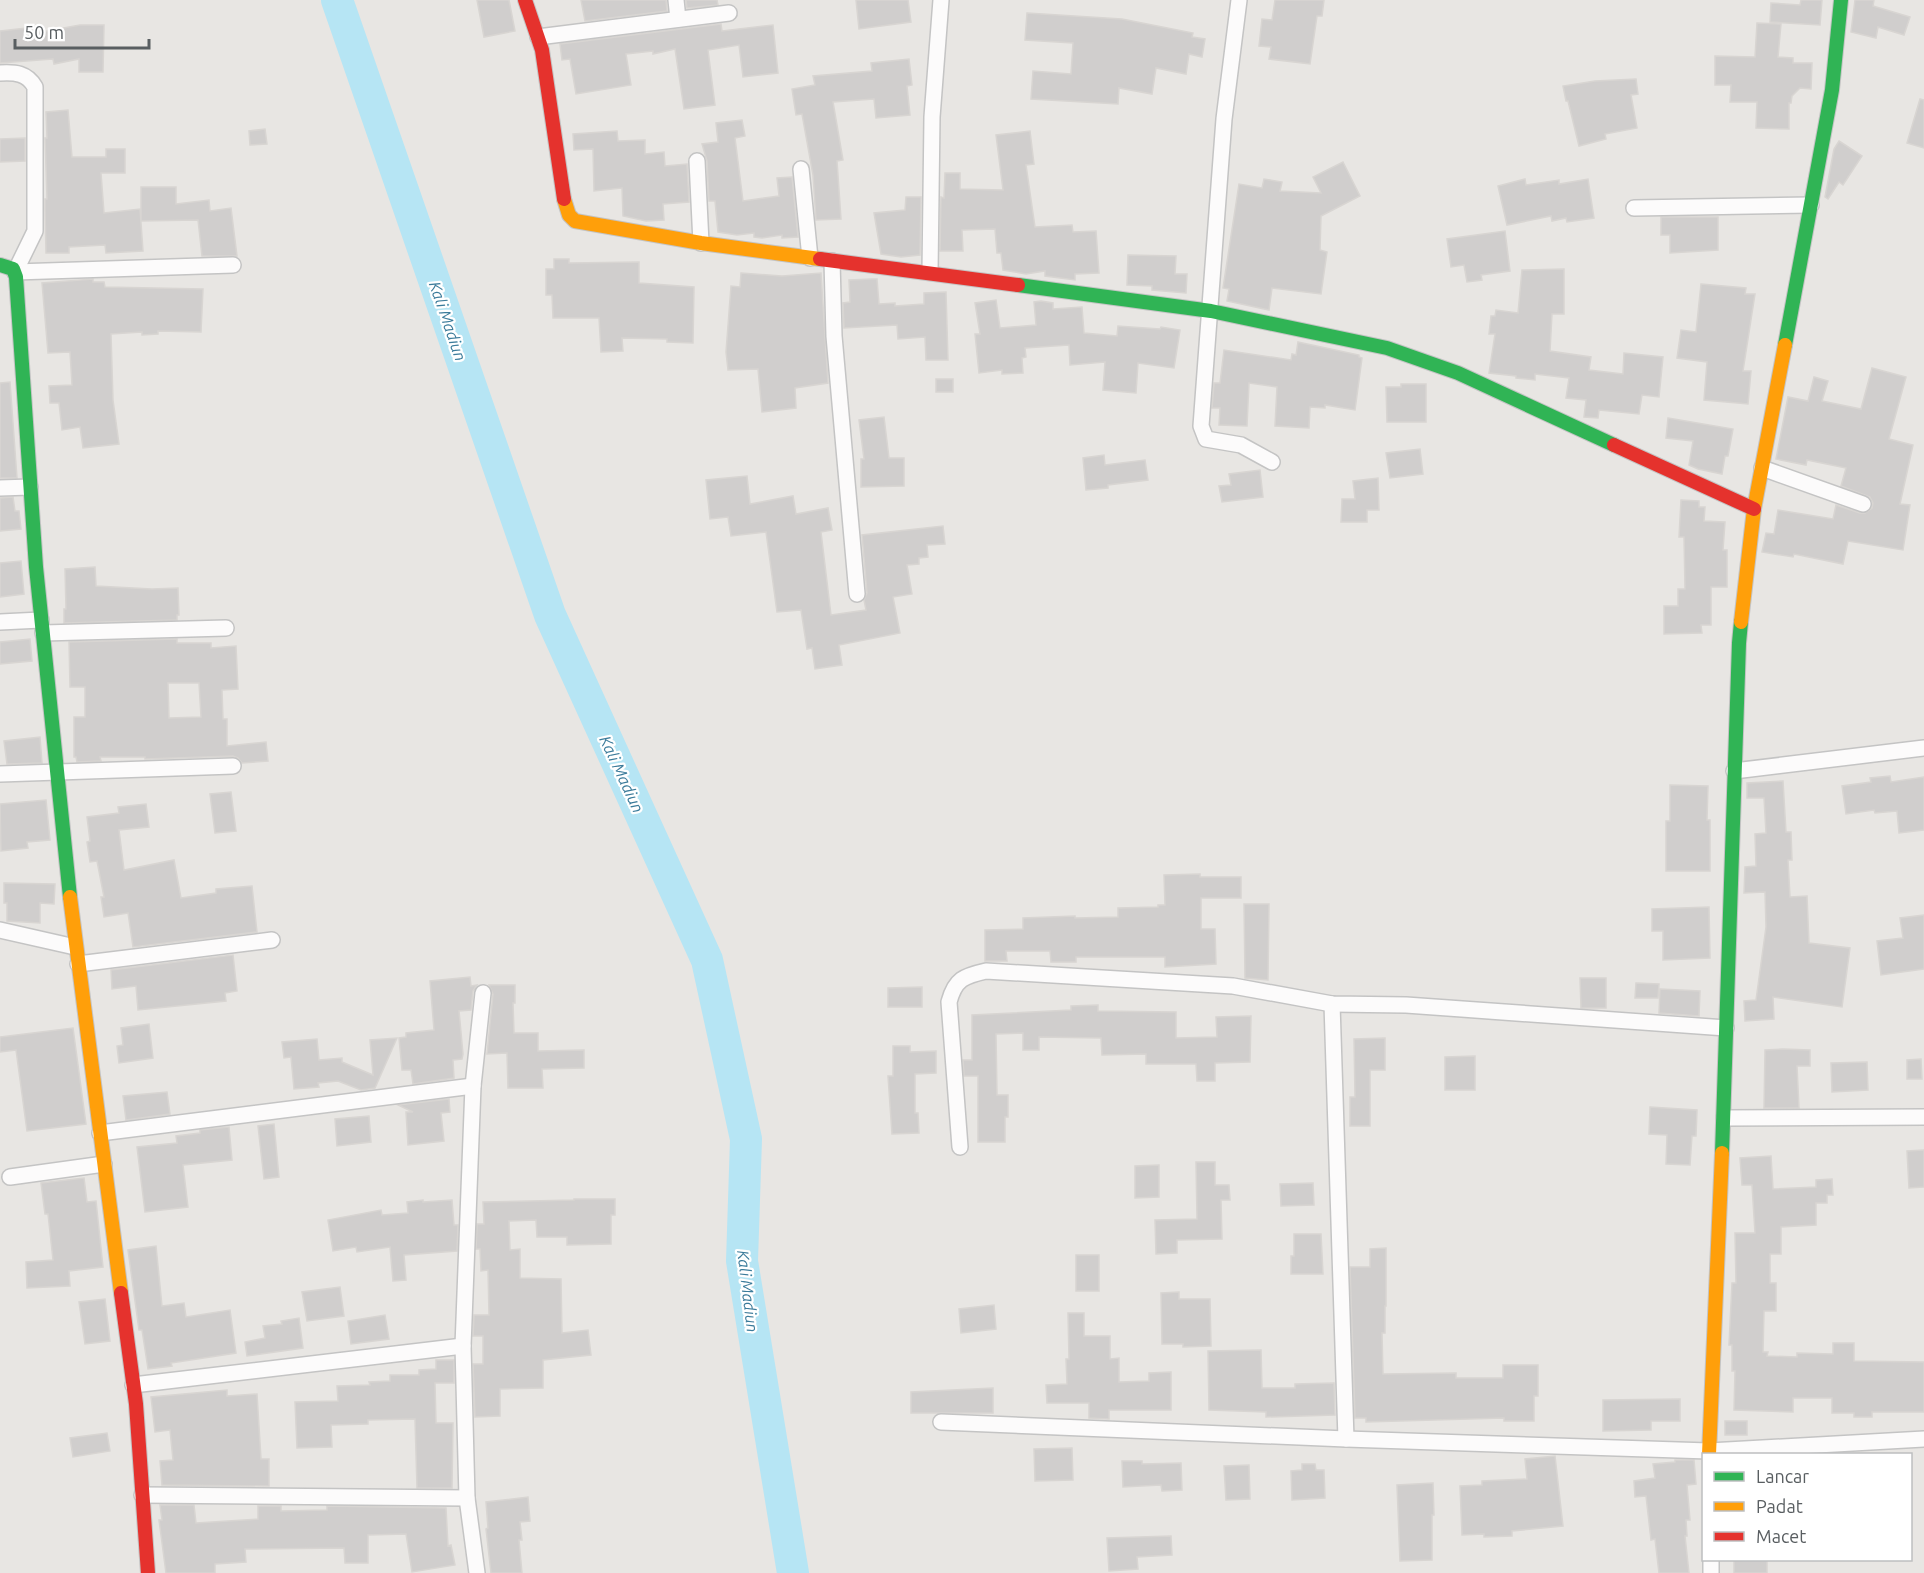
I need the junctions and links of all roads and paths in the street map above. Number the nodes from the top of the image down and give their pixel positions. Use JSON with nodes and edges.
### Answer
{"nodes":[{"id":1,"x":525,"y":0,"type":"edge"},
{"id":2,"x":676,"y":0,"type":"edge"},
{"id":3,"x":941,"y":0,"type":"edge"},
{"id":4,"x":1239,"y":0,"type":"edge"},
{"id":5,"x":1841,"y":0,"type":"edge"},
{"id":6,"x":729,"y":13,"type":"dead end"},
{"id":7,"x":678,"y":19,"type":"junction"},
{"id":8,"x":538,"y":37,"type":"junction"},
{"id":9,"x":0,"y":73,"type":"edge"},
{"id":10,"x":698,"y":161,"type":"dead end"},
{"id":11,"x":801,"y":169,"type":"dead end"},
{"id":12,"x":1811,"y":205,"type":"junction"},
{"id":13,"x":1634,"y":208,"type":"dead end"},
{"id":14,"x":700,"y":243,"type":"junction"},
{"id":15,"x":810,"y":258,"type":"junction"},
{"id":16,"x":832,"y":261,"type":"junction"},
{"id":17,"x":0,"y":265,"type":"edge"},
{"id":18,"x":233,"y":265,"type":"dead end"},
{"id":19,"x":15,"y":272,"type":"junction"},
{"id":20,"x":930,"y":272,"type":"junction"},
{"id":21,"x":1211,"y":311,"type":"junction"},
{"id":22,"x":1272,"y":462,"type":"dead end"},
{"id":23,"x":1762,"y":468,"type":"junction"},
{"id":24,"x":30,"y":487,"type":"junction"},
{"id":25,"x":0,"y":488,"type":"edge"},
{"id":26,"x":1863,"y":504,"type":"dead end"},
{"id":27,"x":1754,"y":509,"type":"junction"},
{"id":28,"x":857,"y":594,"type":"dead end"},
{"id":29,"x":0,"y":622,"type":"edge"},
{"id":30,"x":42,"y":627,"type":"junction"},
{"id":31,"x":226,"y":627,"type":"dead end"},
{"id":32,"x":1924,"y":748,"type":"edge"},
{"id":33,"x":233,"y":766,"type":"dead end"},
{"id":34,"x":1734,"y":771,"type":"junction"},
{"id":35,"x":56,"y":772,"type":"junction"},
{"id":36,"x":0,"y":774,"type":"edge"},
{"id":37,"x":0,"y":930,"type":"edge"},
{"id":38,"x":272,"y":940,"type":"dead end"},
{"id":39,"x":75,"y":947,"type":"junction"},
{"id":40,"x":78,"y":964,"type":"junction"},
{"id":41,"x":483,"y":993,"type":"dead end"},
{"id":42,"x":1332,"y":1004,"type":"junction"},
{"id":43,"x":1726,"y":1028,"type":"junction"},
{"id":44,"x":473,"y":1086,"type":"junction"},
{"id":45,"x":1924,"y":1117,"type":"edge"},
{"id":46,"x":1724,"y":1118,"type":"junction"},
{"id":47,"x":100,"y":1133,"type":"junction"},
{"id":48,"x":960,"y":1148,"type":"dead end"},
{"id":49,"x":104,"y":1164,"type":"junction"},
{"id":50,"x":10,"y":1177,"type":"dead end"},
{"id":51,"x":463,"y":1346,"type":"junction"},
{"id":52,"x":133,"y":1384,"type":"junction"},
{"id":53,"x":941,"y":1422,"type":"dead end"},
{"id":54,"x":1346,"y":1439,"type":"junction"},
{"id":55,"x":1924,"y":1439,"type":"edge"},
{"id":56,"x":1709,"y":1453,"type":"edge"},
{"id":57,"x":142,"y":1495,"type":"junction"},
{"id":58,"x":467,"y":1498,"type":"junction"},
{"id":59,"x":148,"y":1573,"type":"edge"},
{"id":60,"x":477,"y":1573,"type":"edge"}],
"edges":[{"from":1,"to":8,"type":"street"},
{"from":2,"to":7,"type":"street"},
{"from":3,"to":20,"type":"street"},
{"from":4,"to":21,"type":"street"},
{"from":5,"to":12,"type":"street"},
{"from":6,"to":7,"type":"street"},
{"from":7,"to":8,"type":"street"},
{"from":8,"to":14,"type":"street"},
{"from":9,"to":19,"type":"street"},
{"from":10,"to":14,"type":"street"},
{"from":11,"to":15,"type":"street"},
{"from":12,"to":13,"type":"street"},
{"from":12,"to":23,"type":"street"},
{"from":14,"to":15,"type":"street"},
{"from":15,"to":16,"type":"street"},
{"from":16,"to":20,"type":"street"},
{"from":16,"to":28,"type":"street"},
{"from":17,"to":19,"type":"street"},
{"from":18,"to":19,"type":"street"},
{"from":19,"to":24,"type":"street"},
{"from":20,"to":21,"type":"street"},
{"from":21,"to":22,"type":"street"},
{"from":21,"to":27,"type":"street"},
{"from":23,"to":26,"type":"street"},
{"from":23,"to":27,"type":"street"},
{"from":24,"to":25,"type":"street"},
{"from":24,"to":30,"type":"street"},
{"from":27,"to":34,"type":"street"},
{"from":29,"to":30,"type":"street"},
{"from":30,"to":31,"type":"street"},
{"from":30,"to":35,"type":"street"},
{"from":32,"to":34,"type":"street"},
{"from":33,"to":35,"type":"street"},
{"from":34,"to":43,"type":"street"},
{"from":35,"to":36,"type":"street"},
{"from":35,"to":39,"type":"street"},
{"from":37,"to":39,"type":"street"},
{"from":38,"to":40,"type":"street"},
{"from":39,"to":40,"type":"street"},
{"from":40,"to":47,"type":"street"},
{"from":41,"to":44,"type":"street"},
{"from":42,"to":43,"type":"street"},
{"from":42,"to":48,"type":"street"},
{"from":42,"to":54,"type":"street"},
{"from":43,"to":46,"type":"street"},
{"from":44,"to":47,"type":"street"},
{"from":44,"to":51,"type":"street"},
{"from":45,"to":46,"type":"street"},
{"from":46,"to":56,"type":"street"},
{"from":47,"to":49,"type":"street"},
{"from":49,"to":50,"type":"street"},
{"from":49,"to":52,"type":"street"},
{"from":51,"to":52,"type":"street"},
{"from":51,"to":58,"type":"street"},
{"from":52,"to":57,"type":"street"},
{"from":53,"to":54,"type":"street"},
{"from":54,"to":56,"type":"street"},
{"from":55,"to":56,"type":"street"},
{"from":57,"to":58,"type":"street"},
{"from":57,"to":59,"type":"street"},
{"from":58,"to":60,"type":"street"}]}
